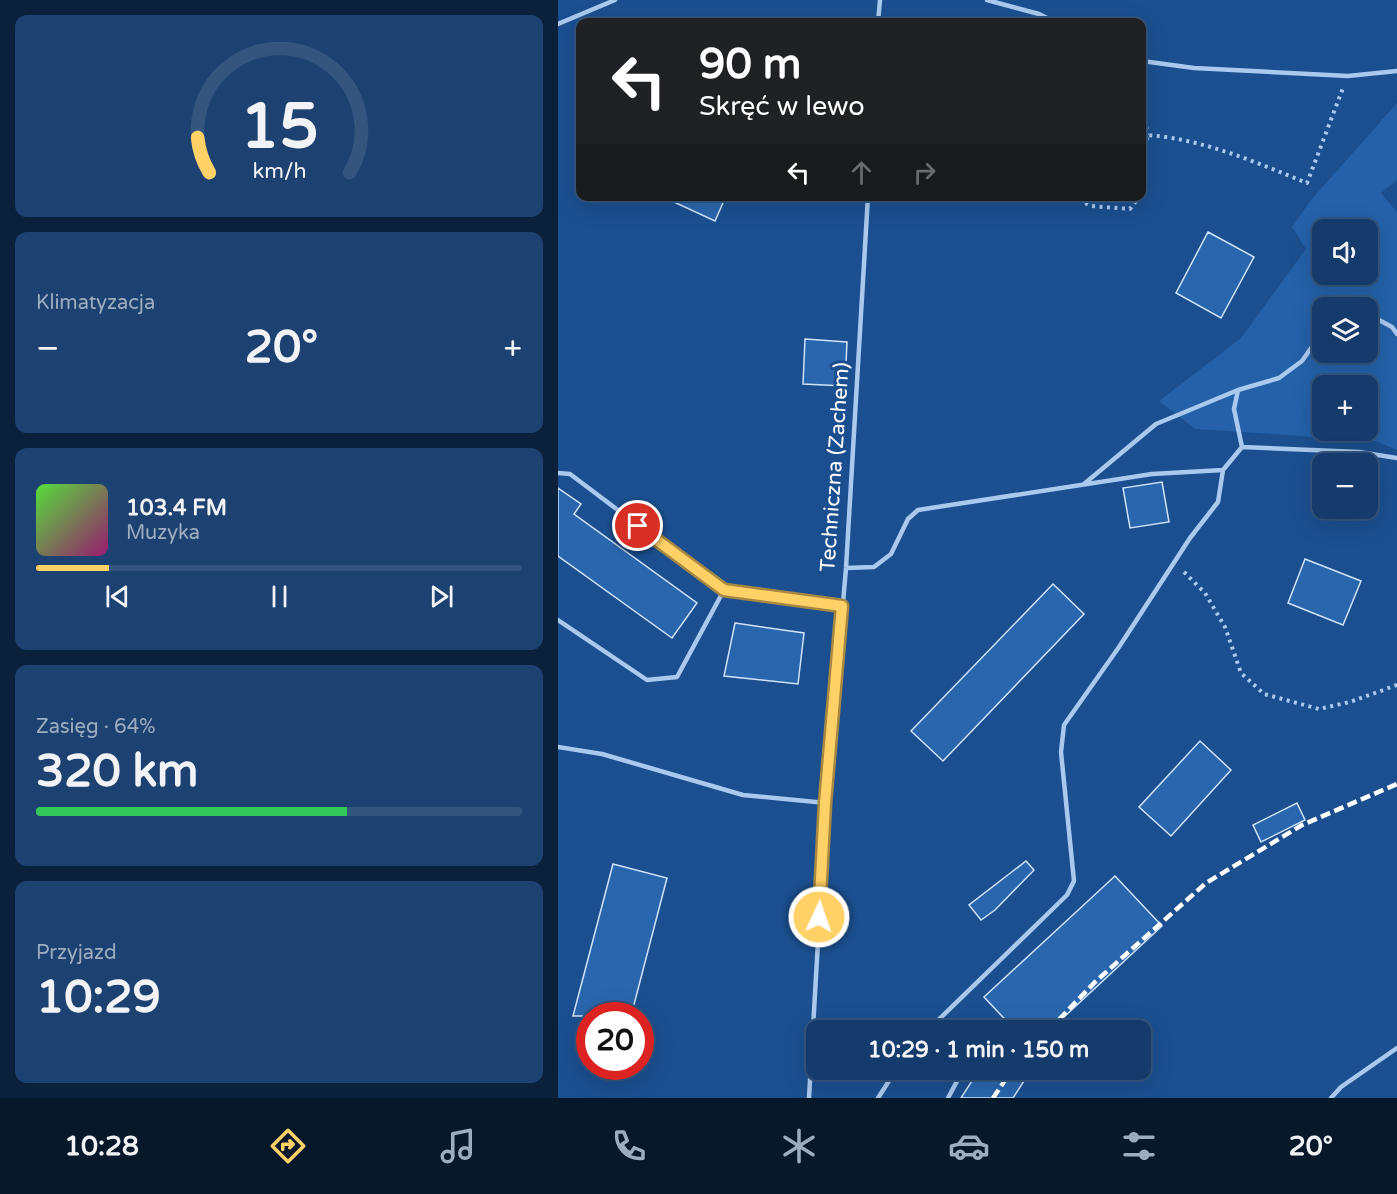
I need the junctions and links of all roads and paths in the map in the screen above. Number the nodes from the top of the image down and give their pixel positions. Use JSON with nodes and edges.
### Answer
{"nodes":[{"id":1,"x":615,"y":0,"type":"edge"},
{"id":2,"x":880,"y":0,"type":"edge"},
{"id":3,"x":987,"y":0,"type":"edge"},
{"id":4,"x":878,"y":18,"type":"edge"},
{"id":5,"x":1047,"y":18,"type":"edge"},
{"id":6,"x":558,"y":24,"type":"edge"},
{"id":7,"x":1146,"y":62,"type":"edge"},
{"id":8,"x":1397,"y":71,"type":"edge"},
{"id":9,"x":1348,"y":76,"type":"junction"},
{"id":10,"x":1146,"y":123,"type":"edge"},
{"id":11,"x":1147,"y":135,"type":"junction"},
{"id":12,"x":1146,"y":145,"type":"edge"},
{"id":13,"x":868,"y":201,"type":"edge"},
{"id":14,"x":1082,"y":201,"type":"edge"},
{"id":15,"x":1136,"y":201,"type":"edge"},
{"id":16,"x":1378,"y":319,"type":"edge"},
{"id":17,"x":1397,"y":334,"type":"edge"},
{"id":18,"x":1312,"y":347,"type":"edge"},
{"id":19,"x":1238,"y":390,"type":"junction"},
{"id":20,"x":1242,"y":447,"type":"junction"},
{"id":21,"x":1397,"y":458,"type":"edge"},
{"id":22,"x":1222,"y":470,"type":"junction"},
{"id":23,"x":558,"y":473,"type":"edge"},
{"id":24,"x":1083,"y":485,"type":"junction"},
{"id":25,"x":1175,"y":562,"type":"junction"},
{"id":26,"x":846,"y":568,"type":"junction"},
{"id":27,"x":724,"y":590,"type":"junction"},
{"id":28,"x":842,"y":606,"type":"junction"},
{"id":29,"x":558,"y":620,"type":"edge"},
{"id":30,"x":1397,"y":685,"type":"edge"},
{"id":31,"x":558,"y":747,"type":"edge"},
{"id":32,"x":825,"y":803,"type":"junction"},
{"id":33,"x":939,"y":1020,"type":"edge"},
{"id":34,"x":1397,"y":1048,"type":"edge"},
{"id":35,"x":890,"y":1080,"type":"edge"},
{"id":36,"x":958,"y":1080,"type":"edge"},
{"id":37,"x":809,"y":1098,"type":"edge"},
{"id":38,"x":878,"y":1098,"type":"edge"},
{"id":39,"x":948,"y":1098,"type":"edge"},
{"id":40,"x":1331,"y":1098,"type":"edge"}],
"edges":[{"from":1,"to":6,"type":"lane"},
{"from":2,"to":4,"type":"lane"},
{"from":3,"to":5,"type":"lane"},
{"from":7,"to":9,"type":"lane"},
{"from":8,"to":9,"type":"lane"},
{"from":9,"to":11,"type":"path"},
{"from":10,"to":11,"type":"path"},
{"from":11,"to":12,"type":"path"},
{"from":13,"to":26,"type":"lane","name":"Techniczna (Zachem)"},
{"from":14,"to":15,"type":"path"},
{"from":16,"to":17,"type":"lane"},
{"from":18,"to":19,"type":"lane"},
{"from":19,"to":20,"type":"lane"},
{"from":19,"to":24,"type":"lane"},
{"from":20,"to":21,"type":"lane"},
{"from":20,"to":22,"type":"lane"},
{"from":22,"to":24,"type":"lane"},
{"from":22,"to":25,"type":"lane"},
{"from":23,"to":27,"type":"lane"},
{"from":24,"to":26,"type":"lane"},
{"from":25,"to":30,"type":"path"},
{"from":25,"to":33,"type":"lane"},
{"from":26,"to":28,"type":"lane","name":"Techniczna (Zachem)"},
{"from":27,"to":28,"type":"lane"},
{"from":27,"to":29,"type":"lane"},
{"from":28,"to":32,"type":"lane","name":"Techniczna (Zachem)"},
{"from":31,"to":32,"type":"lane"},
{"from":32,"to":37,"type":"lane","name":"Techniczna (Zachem)"},
{"from":34,"to":40,"type":"lane"},
{"from":35,"to":38,"type":"lane"},
{"from":36,"to":39,"type":"lane"}]}
